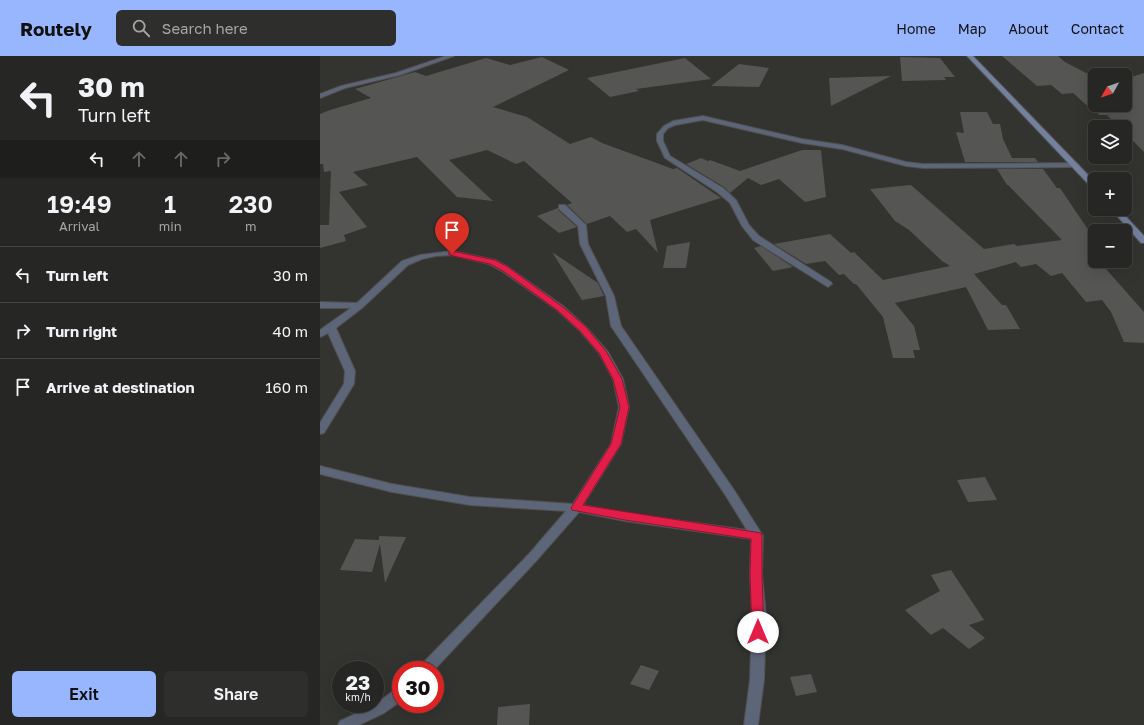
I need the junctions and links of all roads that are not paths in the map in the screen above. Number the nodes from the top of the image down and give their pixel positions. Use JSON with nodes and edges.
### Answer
{"nodes":[{"id":1,"x":451,"y":56,"type":"edge"},
{"id":2,"x":970,"y":56,"type":"edge"},
{"id":3,"x":320,"y":96,"type":"edge"},
{"id":4,"x":1076,"y":165,"type":"junction"},
{"id":5,"x":1088,"y":178,"type":"edge"},
{"id":6,"x":562,"y":207,"type":"dead end"},
{"id":7,"x":1121,"y":216,"type":"edge"},
{"id":8,"x":1144,"y":241,"type":"edge"},
{"id":9,"x":828,"y":284,"type":"dead end"},
{"id":10,"x":320,"y":305,"type":"edge"},
{"id":11,"x":359,"y":306,"type":"junction"},
{"id":12,"x":331,"y":328,"type":"junction"},
{"id":13,"x":320,"y":334,"type":"edge"},
{"id":14,"x":320,"y":431,"type":"edge"},
{"id":15,"x":320,"y":470,"type":"edge"},
{"id":16,"x":576,"y":508,"type":"junction"},
{"id":17,"x":757,"y":536,"type":"junction"},
{"id":18,"x":434,"y":661,"type":"edge"},
{"id":19,"x":392,"y":700,"type":"edge"},
{"id":20,"x":345,"y":725,"type":"edge"},
{"id":21,"x":752,"y":725,"type":"edge"}],
"edges":[{"from":1,"to":3,"type":"street"},
{"from":2,"to":4,"type":"street"},
{"from":4,"to":5,"type":"street"},
{"from":4,"to":9,"type":"street"},
{"from":6,"to":17,"type":"street"},
{"from":7,"to":8,"type":"street"},
{"from":10,"to":11,"type":"street"},
{"from":11,"to":12,"type":"street"},
{"from":11,"to":16,"type":"street"},
{"from":12,"to":13,"type":"street"},
{"from":12,"to":14,"type":"street"},
{"from":15,"to":16,"type":"street"},
{"from":16,"to":17,"type":"street"},
{"from":16,"to":18,"type":"street"},
{"from":17,"to":21,"type":"street"},
{"from":19,"to":20,"type":"street"}]}
